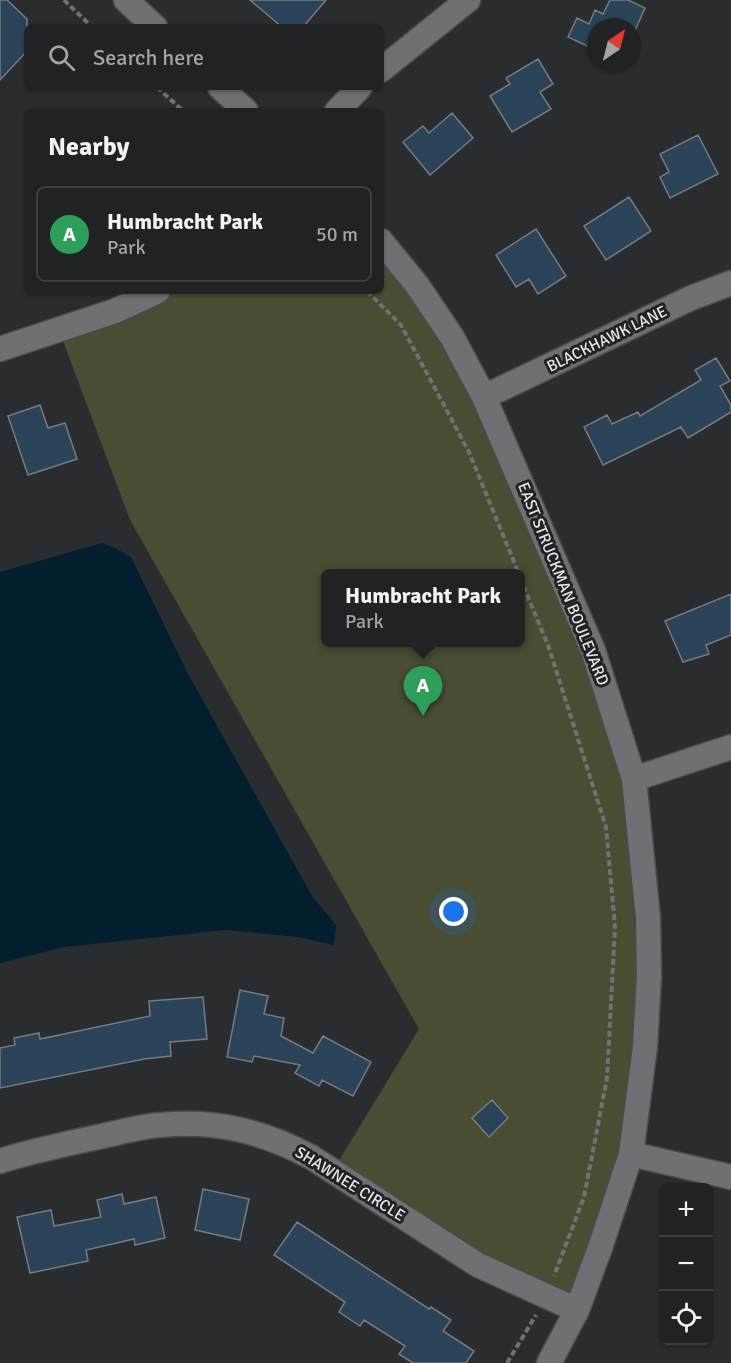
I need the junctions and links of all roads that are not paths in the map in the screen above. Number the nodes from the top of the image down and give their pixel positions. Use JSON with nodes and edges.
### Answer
{"nodes":[{"id":1,"x":126,"y":0,"type":"edge"},
{"id":2,"x":468,"y":0,"type":"edge"},
{"id":3,"x":152,"y":24,"type":"edge"},
{"id":4,"x":384,"y":68,"type":"edge"},
{"id":5,"x":223,"y":90,"type":"edge"},
{"id":6,"x":357,"y":90,"type":"edge"},
{"id":7,"x":243,"y":108,"type":"edge"},
{"id":8,"x":340,"y":108,"type":"edge"},
{"id":9,"x":384,"y":245,"type":"edge"},
{"id":10,"x":731,"y":283,"type":"edge"},
{"id":11,"x":152,"y":294,"type":"edge"},
{"id":12,"x":0,"y":349,"type":"edge"},
{"id":13,"x":484,"y":397,"type":"junction"},
{"id":14,"x":731,"y":747,"type":"edge"},
{"id":15,"x":634,"y":779,"type":"junction"},
{"id":16,"x":630,"y":1154,"type":"junction"},
{"id":17,"x":0,"y":1161,"type":"edge"},
{"id":18,"x":731,"y":1177,"type":"edge"},
{"id":19,"x":577,"y":1310,"type":"junction"},
{"id":20,"x":549,"y":1363,"type":"edge"}],
"edges":[{"from":1,"to":3,"type":"street"},
{"from":2,"to":4,"type":"street"},
{"from":5,"to":7,"type":"street"},
{"from":6,"to":8,"type":"street"},
{"from":9,"to":13,"type":"street","name":"EAST STRUCKMAN BOULEVARD"},
{"from":10,"to":13,"type":"street","name":"BLACKHAWK LANE"},
{"from":11,"to":12,"type":"street"},
{"from":13,"to":15,"type":"street","name":"EAST STRUCKMAN BOULEVARD"},
{"from":14,"to":15,"type":"street"},
{"from":15,"to":16,"type":"street","name":"EAST STRUCKMAN BOULEVARD"},
{"from":16,"to":18,"type":"street"},
{"from":16,"to":19,"type":"street","name":"EAST STRUCKMAN BOULEVARD"},
{"from":17,"to":19,"type":"street","name":"SHAWNEE CIRCLE"},
{"from":19,"to":20,"type":"street","name":"EAST STRUCKMAN BOULEVARD"}]}
